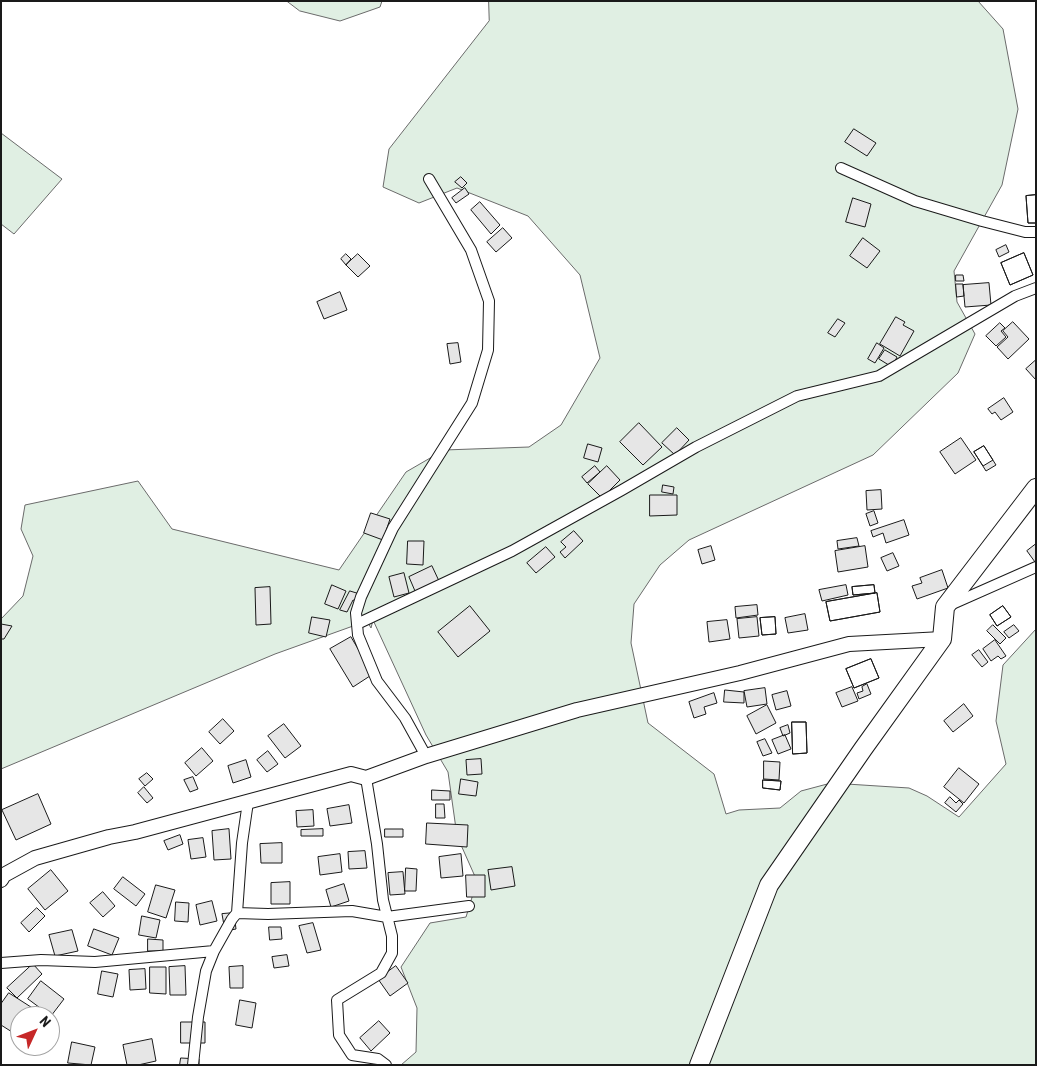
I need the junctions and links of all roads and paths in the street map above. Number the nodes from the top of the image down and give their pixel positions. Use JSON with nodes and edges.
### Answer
{"nodes":[{"id":1,"x":841,"y":168,"type":"dead end"},
{"id":2,"x":429,"y":179,"type":"dead end"},
{"id":3,"x":1036,"y":232,"type":"edge"},
{"id":4,"x":1036,"y":288,"type":"edge"},
{"id":5,"x":1036,"y":488,"type":"edge"},
{"id":6,"x":1036,"y":568,"type":"edge"},
{"id":7,"x":945,"y":607,"type":"junction"},
{"id":8,"x":356,"y":624,"type":"junction"},
{"id":9,"x":942,"y":639,"type":"junction"},
{"id":10,"x":426,"y":756,"type":"junction"},
{"id":11,"x":366,"y":778,"type":"junction"},
{"id":12,"x":248,"y":802,"type":"junction"},
{"id":13,"x":1,"y":880,"type":"edge"},
{"id":14,"x":469,"y":906,"type":"dead end"},
{"id":15,"x":237,"y":912,"type":"junction"},
{"id":16,"x":388,"y":917,"type":"junction"},
{"id":17,"x":214,"y":951,"type":"junction"},
{"id":18,"x":1,"y":963,"type":"edge"},
{"id":19,"x":193,"y":1065,"type":"edge"},
{"id":20,"x":386,"y":1065,"type":"edge"},
{"id":21,"x":699,"y":1065,"type":"edge"}],
"edges":[{"from":1,"to":3,"type":"street"},
{"from":2,"to":8,"type":"street"},
{"from":4,"to":8,"type":"street"},
{"from":5,"to":7,"type":"highway"},
{"from":6,"to":7,"type":"street"},
{"from":7,"to":9,"type":"highway"},
{"from":8,"to":10,"type":"street"},
{"from":9,"to":10,"type":"street"},
{"from":9,"to":21,"type":"highway"},
{"from":10,"to":11,"type":"street"},
{"from":11,"to":12,"type":"street"},
{"from":11,"to":16,"type":"street"},
{"from":12,"to":13,"type":"street"},
{"from":12,"to":15,"type":"street"},
{"from":14,"to":16,"type":"street"},
{"from":15,"to":16,"type":"street"},
{"from":15,"to":17,"type":"street"},
{"from":16,"to":20,"type":"street"},
{"from":17,"to":18,"type":"street"},
{"from":17,"to":19,"type":"street"}]}
